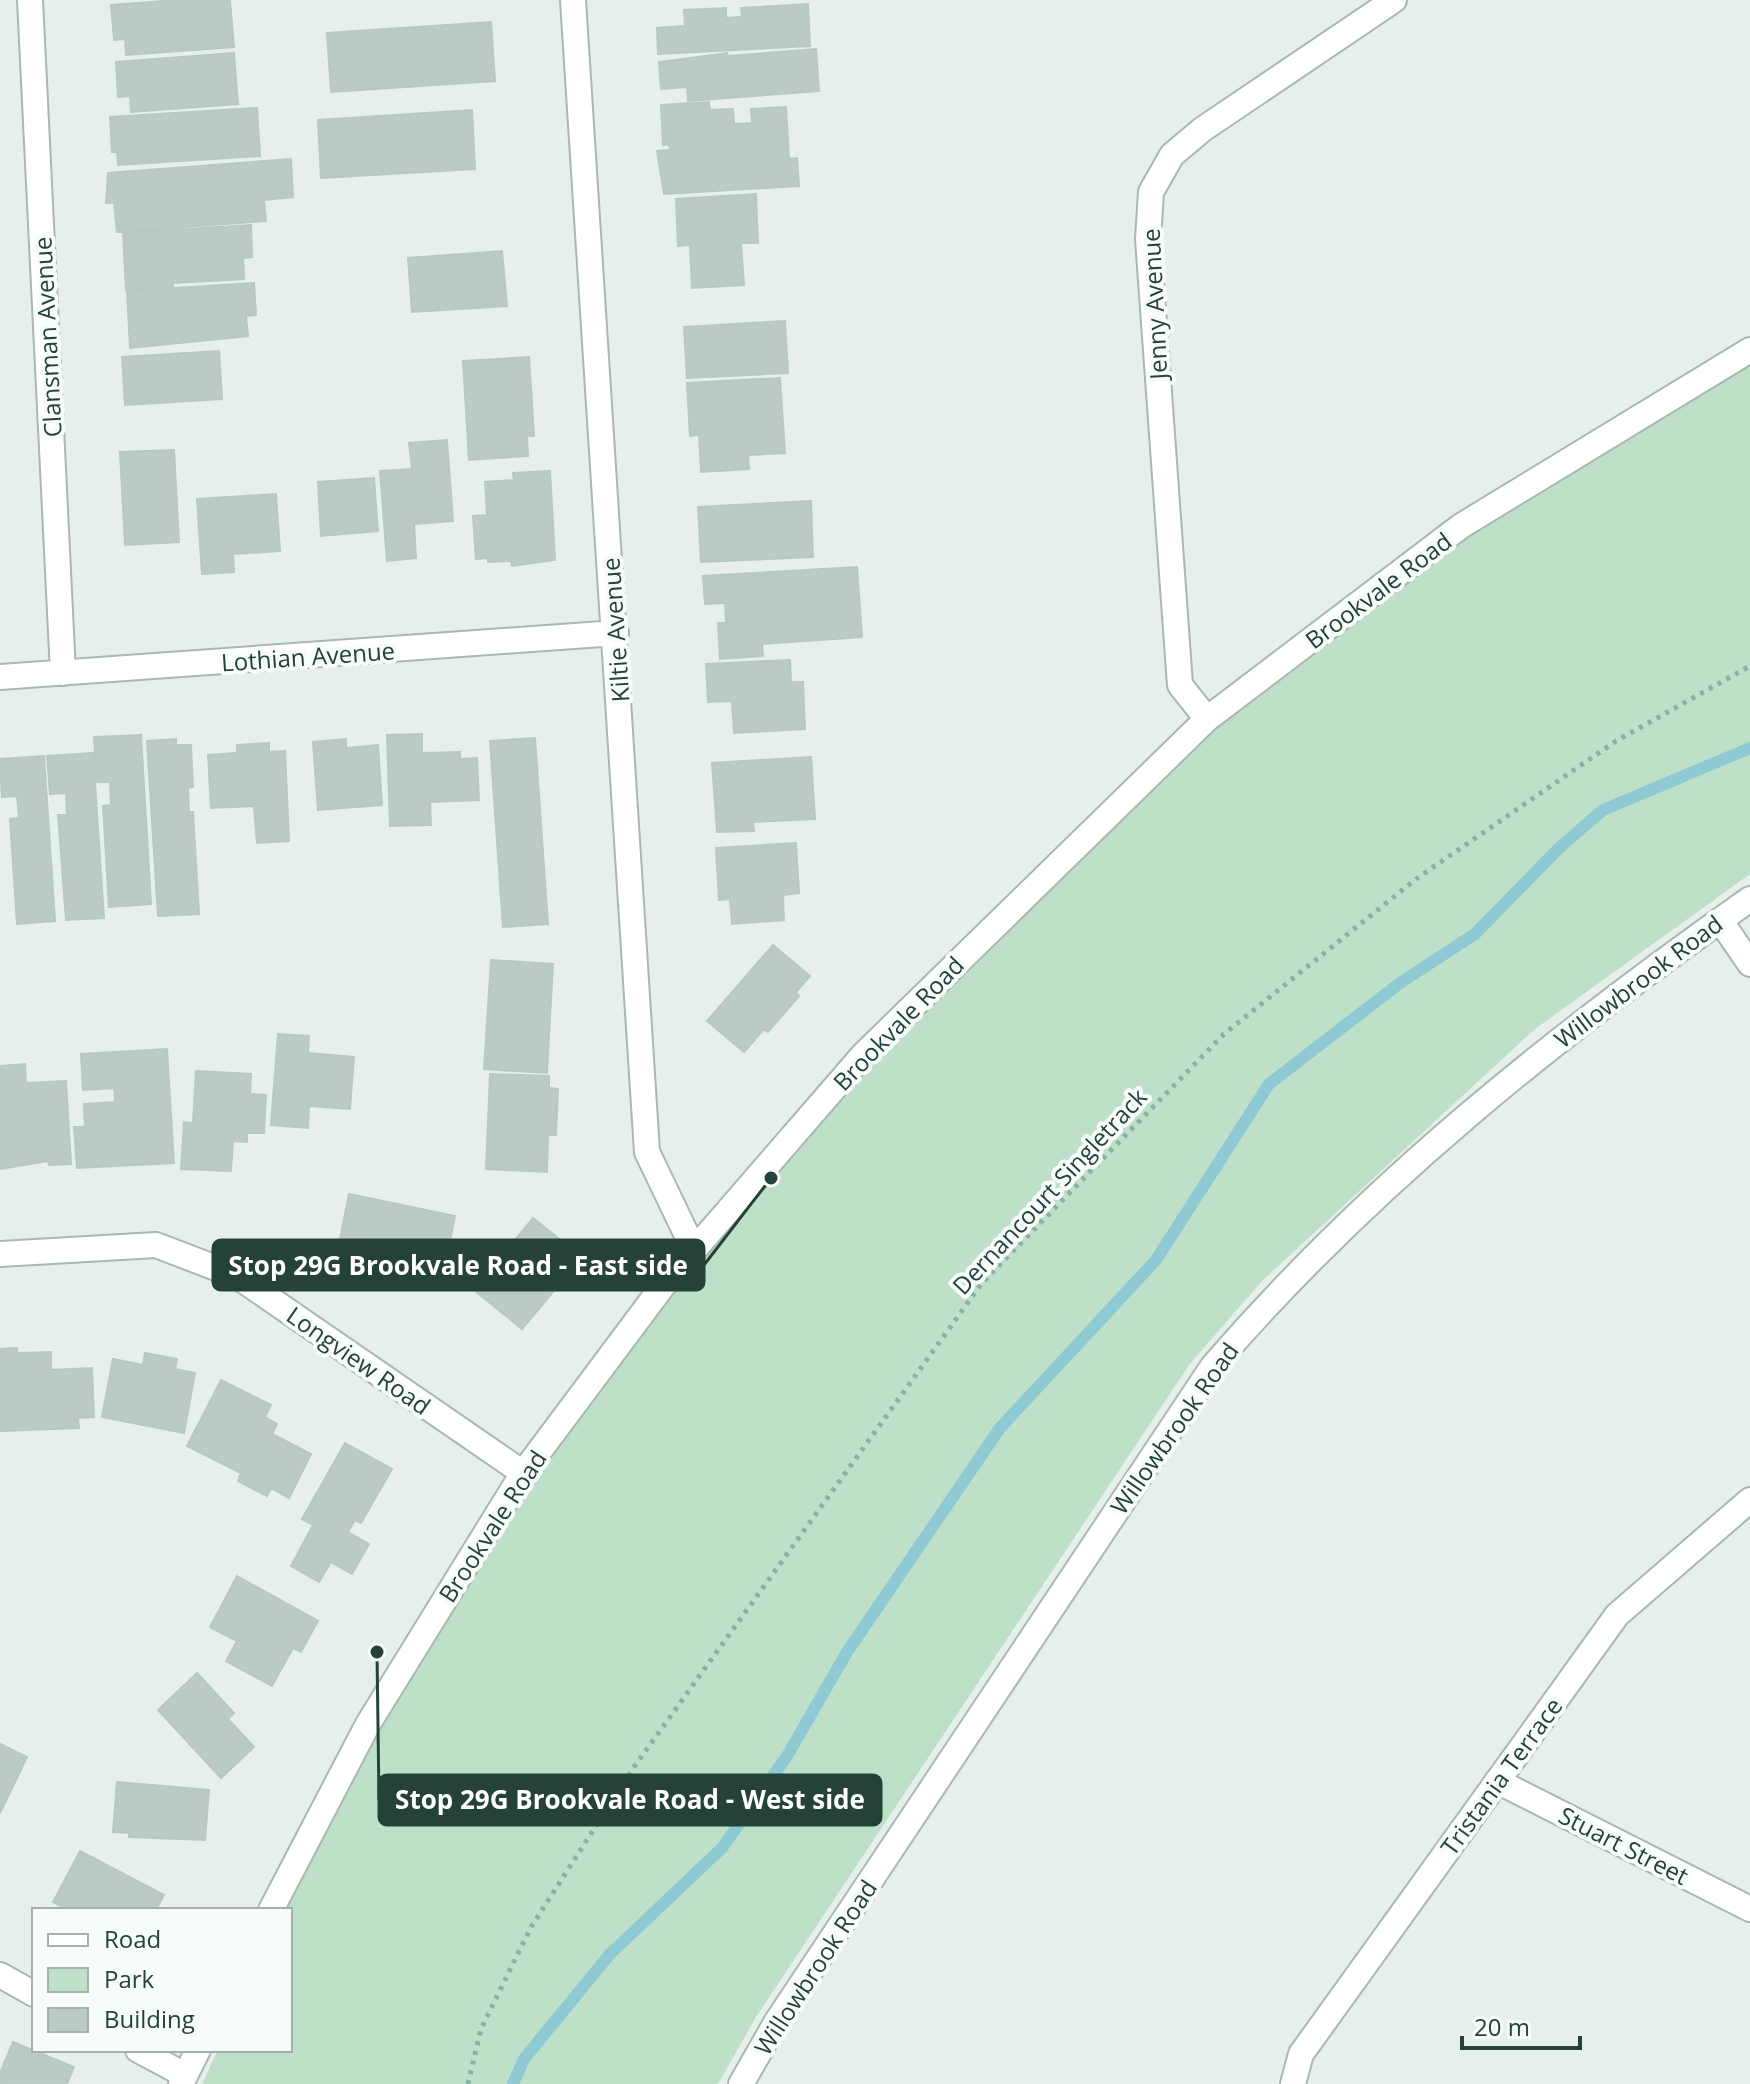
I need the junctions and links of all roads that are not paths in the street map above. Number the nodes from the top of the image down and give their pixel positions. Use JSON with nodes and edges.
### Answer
{"nodes":[{"id":1,"x":30,"y":0,"type":"edge"},
{"id":2,"x":573,"y":0,"type":"edge"},
{"id":3,"x":1394,"y":0,"type":"edge"},
{"id":4,"x":1750,"y":350,"type":"edge"},
{"id":5,"x":616,"y":633,"type":"junction"},
{"id":6,"x":63,"y":673,"type":"junction"},
{"id":7,"x":0,"y":677,"type":"edge"},
{"id":8,"x":1207,"y":719,"type":"junction"},
{"id":9,"x":1750,"y":899,"type":"edge"},
{"id":10,"x":1720,"y":920,"type":"junction"},
{"id":11,"x":1750,"y":964,"type":"edge"},
{"id":12,"x":694,"y":1250,"type":"junction"},
{"id":13,"x":0,"y":1254,"type":"edge"},
{"id":14,"x":523,"y":1473,"type":"junction"},
{"id":15,"x":1750,"y":1500,"type":"edge"},
{"id":16,"x":1497,"y":1781,"type":"junction"},
{"id":17,"x":272,"y":1908,"type":"edge"},
{"id":18,"x":1750,"y":1909,"type":"edge"},
{"id":19,"x":0,"y":1975,"type":"edge"},
{"id":20,"x":32,"y":1993,"type":"edge"},
{"id":21,"x":141,"y":2052,"type":"edge"},
{"id":22,"x":197,"y":2052,"type":"edge"},
{"id":23,"x":183,"y":2080,"type":"edge"},
{"id":24,"x":741,"y":2084,"type":"edge"},
{"id":25,"x":1293,"y":2084,"type":"edge"}],
"edges":[{"from":1,"to":6,"type":"street","name":"Clansman Avenue"},
{"from":2,"to":5,"type":"street","name":"Kiltie Avenue"},
{"from":3,"to":8,"type":"street","name":"Jenny Avenue"},
{"from":4,"to":8,"type":"street","name":"Brookvale Road"},
{"from":5,"to":6,"type":"street","name":"Lothian Avenue"},
{"from":5,"to":12,"type":"street","name":"Kiltie Avenue"},
{"from":6,"to":7,"type":"street","name":"Lothian Avenue"},
{"from":8,"to":12,"type":"street","name":"Brookvale Road"},
{"from":9,"to":10,"type":"street","name":"Willowbrook Road"},
{"from":10,"to":11,"type":"street"},
{"from":10,"to":24,"type":"street","name":"Willowbrook Road"},
{"from":12,"to":14,"type":"street","name":"Brookvale Road"},
{"from":13,"to":14,"type":"street","name":"Longview Road"},
{"from":14,"to":17,"type":"street","name":"Brookvale Road"},
{"from":15,"to":16,"type":"street","name":"Tristania Terrace"},
{"from":16,"to":18,"type":"street","name":"Stuart Street"},
{"from":16,"to":25,"type":"street","name":"Tristania Terrace"},
{"from":19,"to":20,"type":"street"},
{"from":21,"to":23,"type":"street"},
{"from":22,"to":23,"type":"street"}]}
